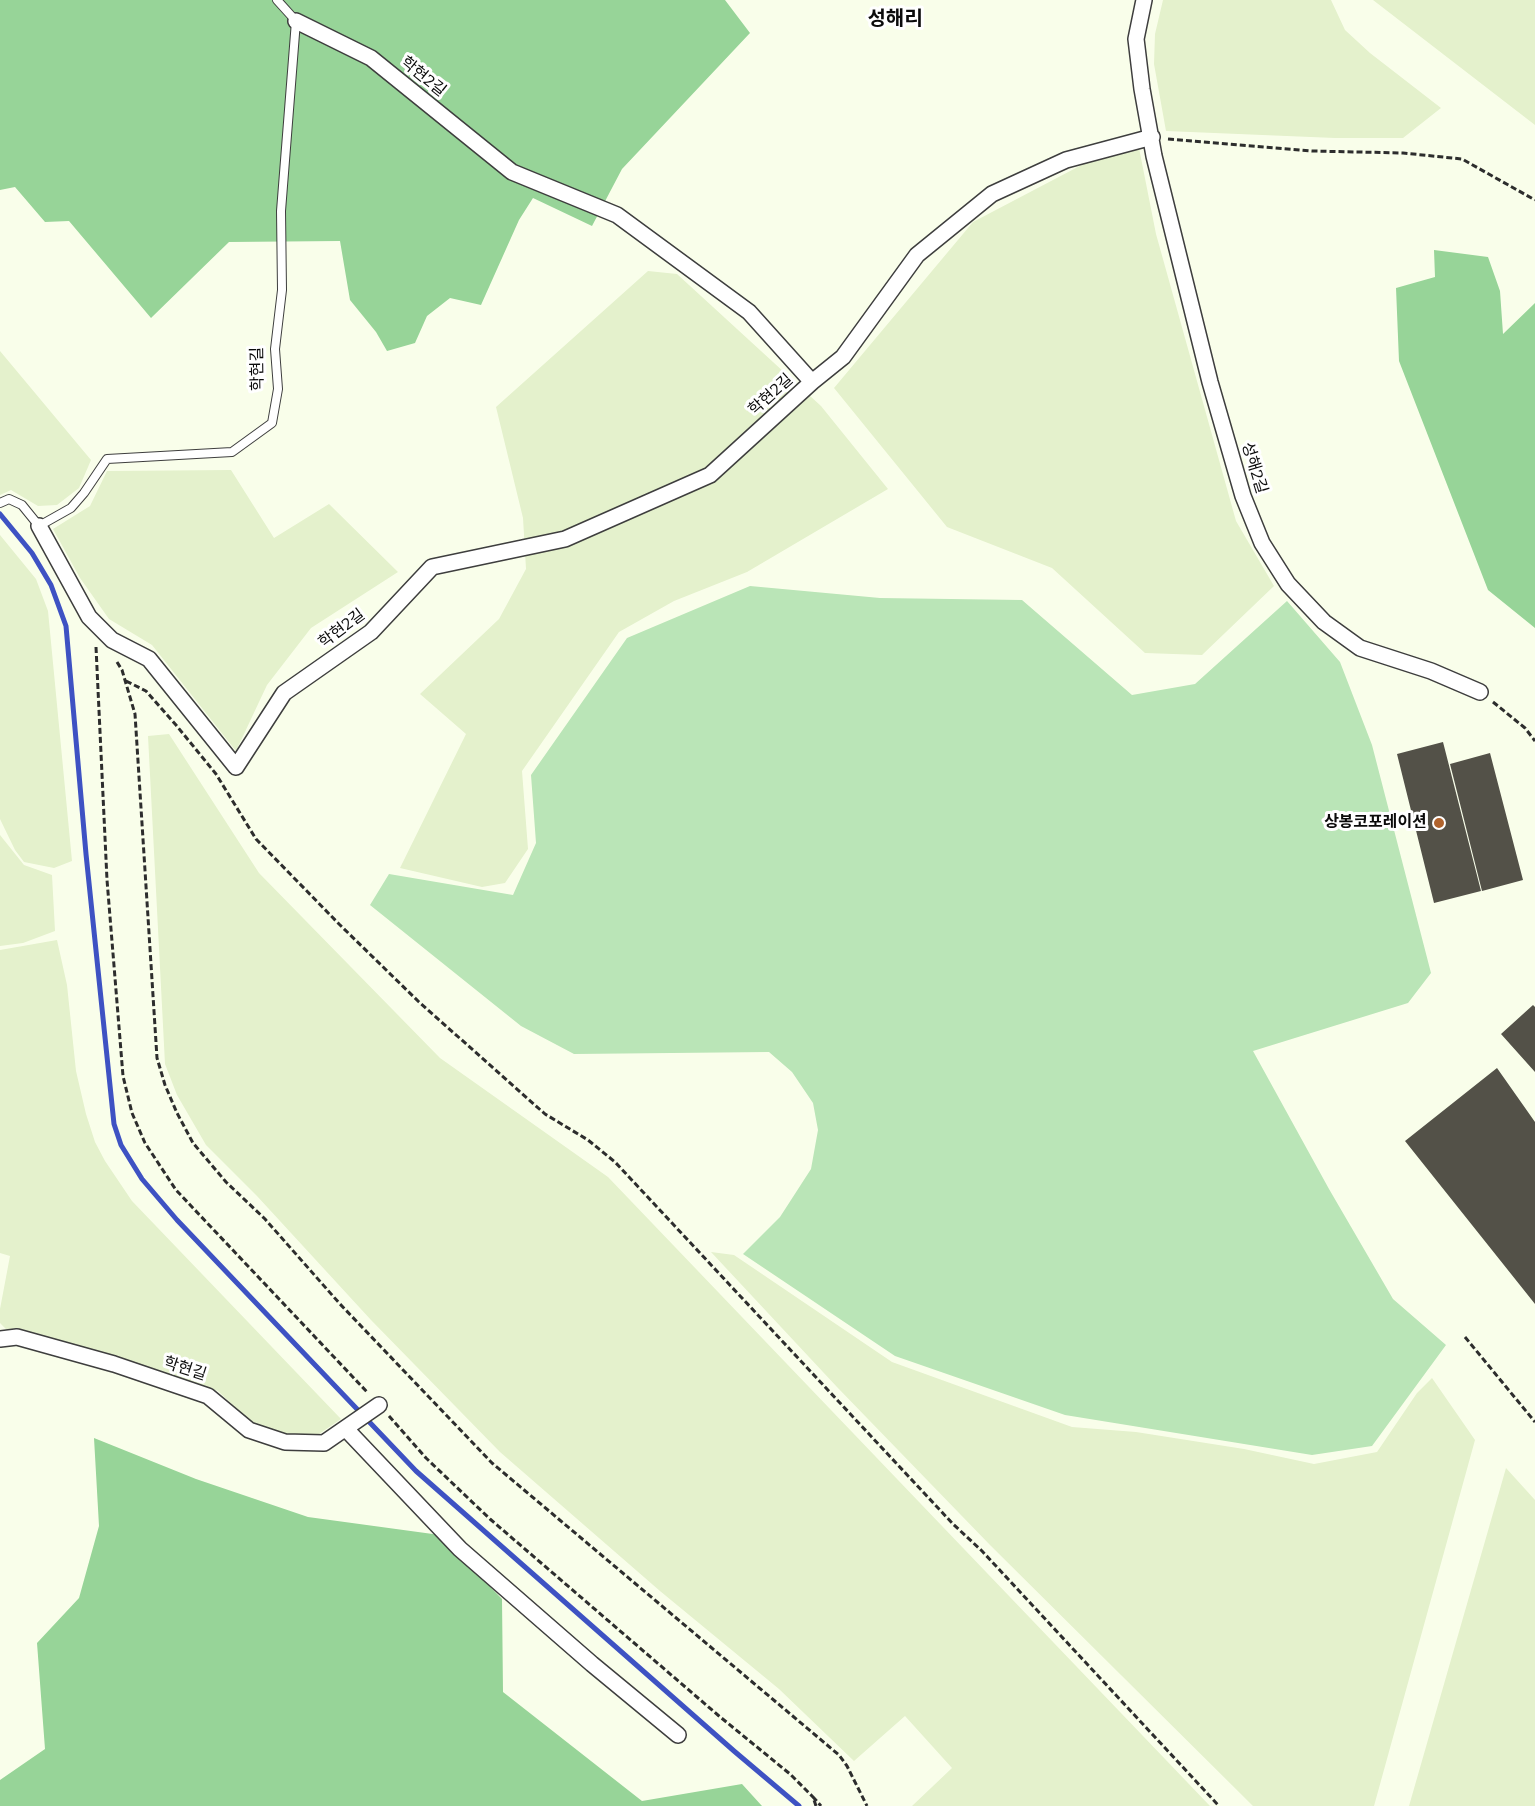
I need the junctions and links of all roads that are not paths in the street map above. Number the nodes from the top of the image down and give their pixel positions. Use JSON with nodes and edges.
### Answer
{"nodes":[{"id":1,"x":277,"y":0,"type":"edge"},
{"id":2,"x":1144,"y":0,"type":"edge"},
{"id":3,"x":296,"y":21,"type":"junction"},
{"id":4,"x":1152,"y":137,"type":"junction"},
{"id":5,"x":812,"y":382,"type":"junction"},
{"id":6,"x":0,"y":503,"type":"edge"},
{"id":7,"x":39,"y":526,"type":"junction"},
{"id":8,"x":1480,"y":692,"type":"road end"},
{"id":9,"x":0,"y":1339,"type":"edge"},
{"id":10,"x":379,"y":1405,"type":"road end"},
{"id":11,"x":346,"y":1429,"type":"junction"},
{"id":12,"x":678,"y":1736,"type":"dead end"}],
"edges":[{"from":1,"to":3,"type":"lane"},
{"from":2,"to":4,"type":"street","name":"성해2길"},
{"from":3,"to":5,"type":"street","name":"학현2길"},
{"from":3,"to":7,"type":"lane","name":"학현길"},
{"from":4,"to":5,"type":"street"},
{"from":4,"to":8,"type":"street","name":"성해2길"},
{"from":5,"to":7,"type":"street","name":"학현2길"},
{"from":6,"to":7,"type":"lane"},
{"from":9,"to":11,"type":"street","name":"학현길"},
{"from":10,"to":11,"type":"street","name":"학현길"},
{"from":11,"to":12,"type":"street"}]}
